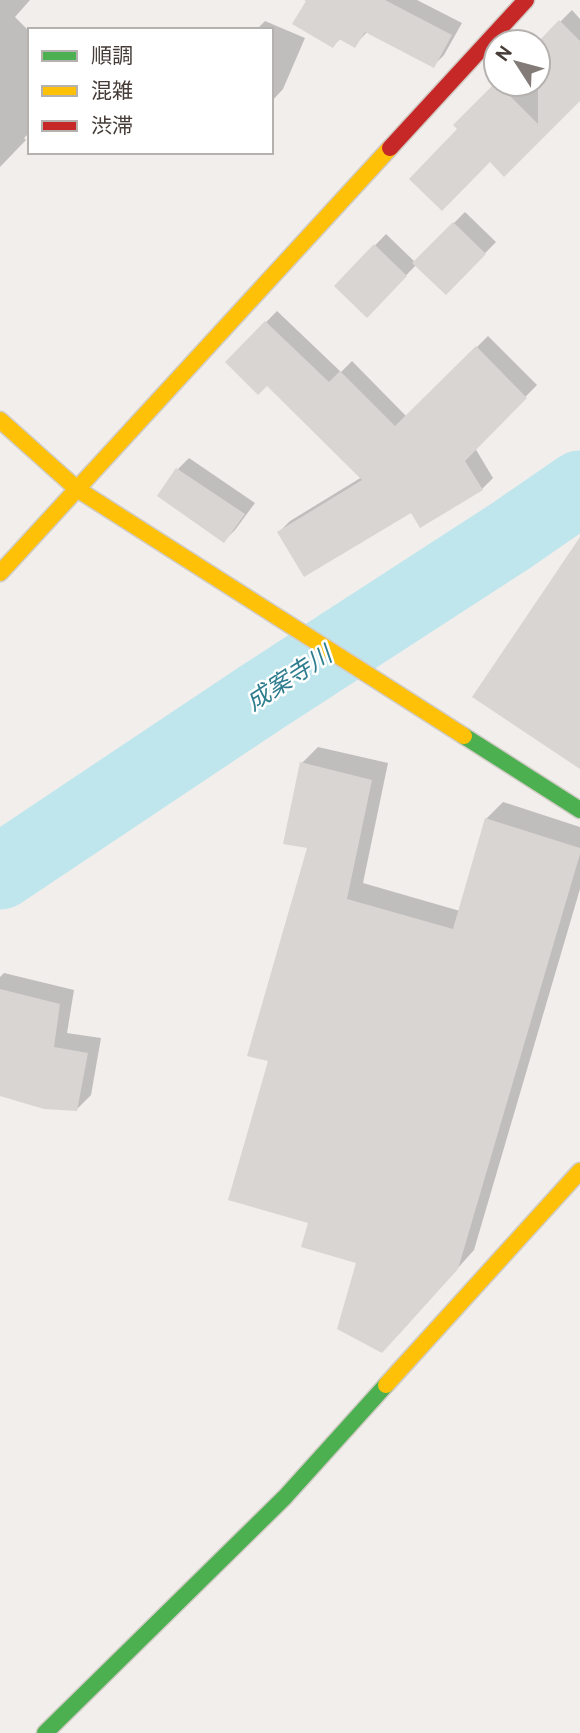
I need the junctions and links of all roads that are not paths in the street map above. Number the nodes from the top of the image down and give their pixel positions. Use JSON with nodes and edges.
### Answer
{"nodes":[{"id":1,"x":526,"y":0,"type":"edge"},
{"id":2,"x":0,"y":420,"type":"edge"},
{"id":3,"x":77,"y":489,"type":"junction"},
{"id":4,"x":0,"y":573,"type":"edge"},
{"id":5,"x":580,"y":810,"type":"edge"},
{"id":6,"x":580,"y":1171,"type":"edge"},
{"id":7,"x":45,"y":1733,"type":"edge"}],
"edges":[{"from":1,"to":3,"type":"street"},
{"from":2,"to":3,"type":"street"},
{"from":3,"to":4,"type":"street"},
{"from":3,"to":5,"type":"street"},
{"from":6,"to":7,"type":"street"}]}
